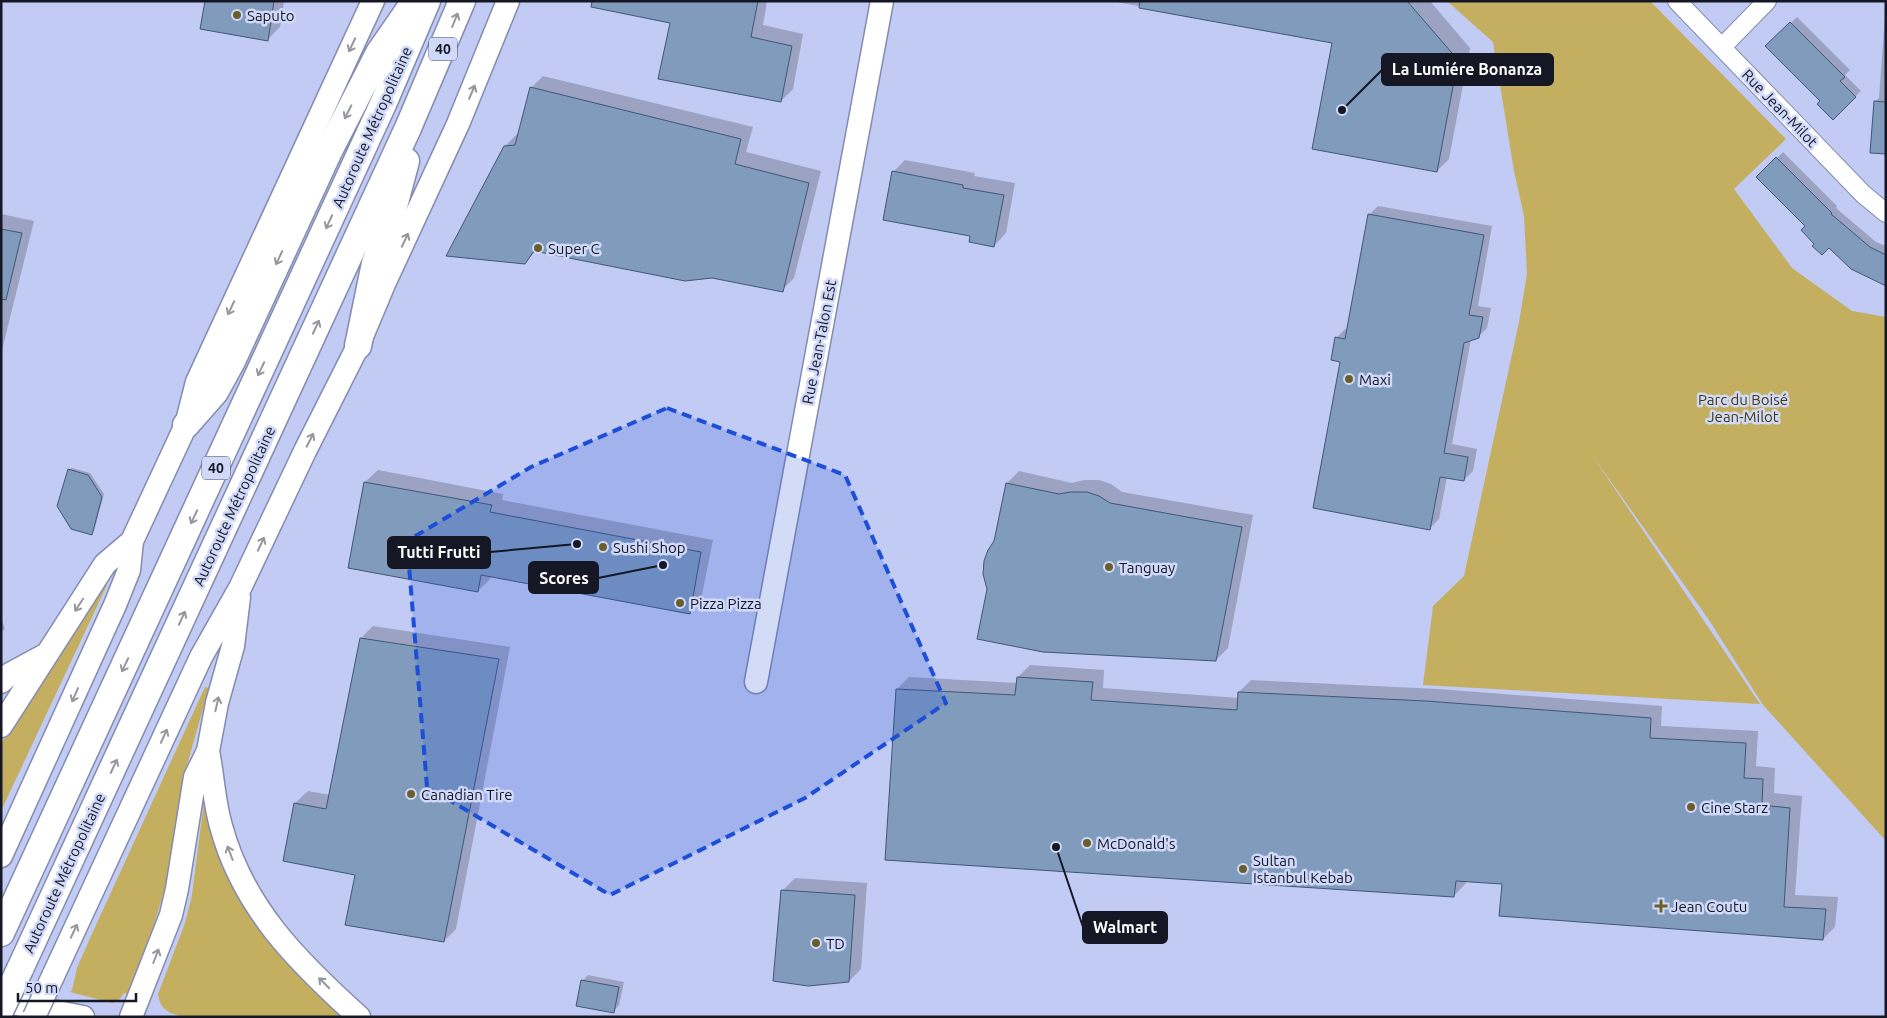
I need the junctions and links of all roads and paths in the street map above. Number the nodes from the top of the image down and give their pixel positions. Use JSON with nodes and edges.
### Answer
{"nodes":[{"id":1,"x":373,"y":1,"type":"edge"},
{"id":2,"x":415,"y":1,"type":"edge"},
{"id":3,"x":427,"y":1,"type":"edge"},
{"id":4,"x":462,"y":1,"type":"edge"},
{"id":5,"x":508,"y":1,"type":"edge"},
{"id":6,"x":882,"y":1,"type":"edge"},
{"id":7,"x":1677,"y":1,"type":"edge"},
{"id":8,"x":1767,"y":1,"type":"edge"},
{"id":9,"x":1722,"y":47,"type":"junction"},
{"id":10,"x":422,"y":97,"type":"junction"},
{"id":11,"x":1886,"y":213,"type":"edge"},
{"id":12,"x":358,"y":346,"type":"junction"},
{"id":13,"x":186,"y":425,"type":"junction"},
{"id":14,"x":132,"y":541,"type":"junction"},
{"id":15,"x":240,"y":588,"type":"junction"},
{"id":16,"x":48,"y":653,"type":"junction"},
{"id":17,"x":1,"y":682,"type":"edge"},
{"id":18,"x":756,"y":682,"type":"dead end"},
{"id":19,"x":1,"y":726,"type":"edge"},
{"id":20,"x":208,"y":751,"type":"junction"},
{"id":21,"x":1,"y":856,"type":"edge"},
{"id":22,"x":1,"y":933,"type":"edge"},
{"id":23,"x":1,"y":1001,"type":"edge"},
{"id":24,"x":1,"y":1009,"type":"edge"},
{"id":25,"x":34,"y":1017,"type":"edge"},
{"id":26,"x":83,"y":1017,"type":"edge"},
{"id":27,"x":131,"y":1017,"type":"edge"},
{"id":28,"x":360,"y":1017,"type":"edge"}],
"edges":[{"from":1,"to":13,"type":"main road","one_way":true},
{"from":2,"to":13,"type":"highway","one_way":true},
{"from":3,"to":22,"type":"highway","name":"Autoroute Métropolitaine","number":"40","one_way":true},
{"from":10,"to":4,"type":"highway","name":"Autoroute Métropolitaine","number":"40","one_way":true},
{"from":12,"to":5,"type":"main road","one_way":true},
{"from":6,"to":18,"type":"main road","name":"Rue Jean-Talon Est"},
{"from":7,"to":9,"type":"street","name":"Rue Jean-Milot"},
{"from":8,"to":9,"type":"street"},
{"from":9,"to":11,"type":"street","name":"Rue Jean-Milot"},
{"from":10,"to":12,"type":"highway"},
{"from":24,"to":10,"type":"highway","name":"Autoroute Métropolitaine","number":"40","one_way":true,"bridge":true},
{"from":15,"to":12,"type":"main road","one_way":true},
{"from":13,"to":14,"type":"main road"},
{"from":14,"to":16,"type":"main road","one_way":true},
{"from":14,"to":21,"type":"main road","one_way":true},
{"from":20,"to":15,"type":"main road","one_way":true},
{"from":25,"to":15,"type":"main road","one_way":true,"bridge":true},
{"from":16,"to":17,"type":"main road"},
{"from":16,"to":19,"type":"main road"},
{"from":27,"to":20,"type":"main road","one_way":true},
{"from":28,"to":20,"type":"main road","one_way":true},
{"from":23,"to":26,"type":"main road"}]}
